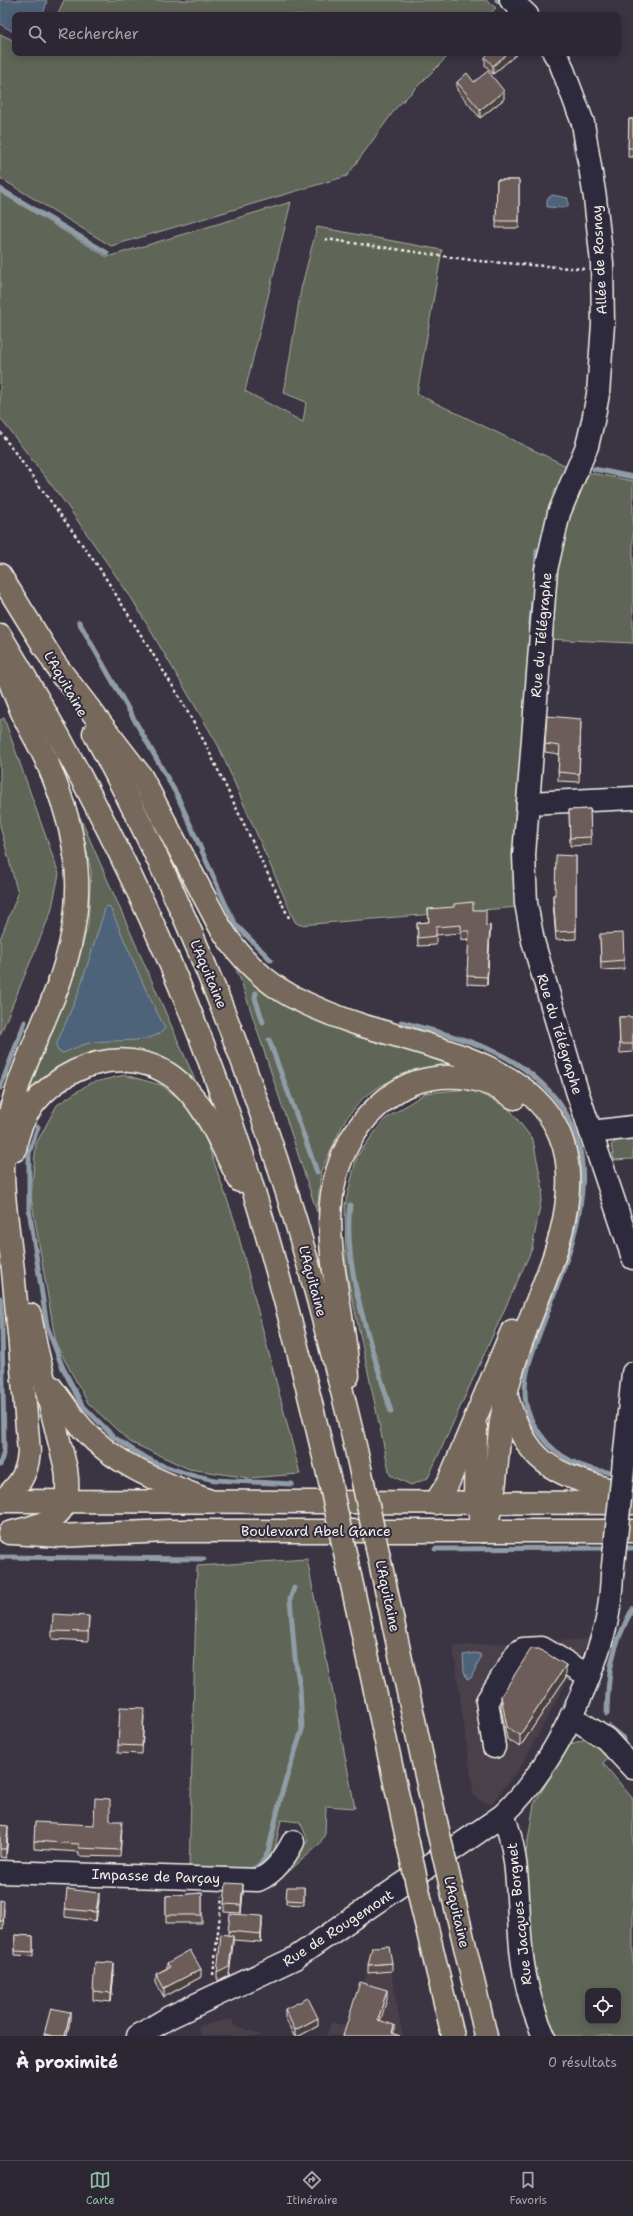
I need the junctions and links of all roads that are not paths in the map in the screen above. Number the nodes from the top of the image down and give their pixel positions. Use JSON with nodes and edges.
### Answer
{"nodes":[{"id":1,"x":511,"y":0,"type":"edge"},
{"id":2,"x":524,"y":12,"type":"edge"},
{"id":3,"x":556,"y":56,"type":"edge"},
{"id":4,"x":577,"y":471,"type":"joint"},
{"id":5,"x":0,"y":575,"type":"edge"},
{"id":6,"x":0,"y":635,"type":"edge"},
{"id":7,"x":0,"y":656,"type":"edge"},
{"id":8,"x":55,"y":664,"type":"junction"},
{"id":9,"x":633,"y":798,"type":"edge"},
{"id":10,"x":528,"y":803,"type":"junction"},
{"id":11,"x":633,"y":1127,"type":"edge"},
{"id":12,"x":591,"y":1132,"type":"junction"},
{"id":13,"x":266,"y":1232,"type":"junction"},
{"id":14,"x":633,"y":1258,"type":"edge"},
{"id":15,"x":633,"y":1373,"type":"edge"},
{"id":16,"x":44,"y":1377,"type":"junction"},
{"id":17,"x":506,"y":1396,"type":"junction"},
{"id":18,"x":632,"y":1400,"type":"edge"},
{"id":19,"x":476,"y":1415,"type":"junction"},
{"id":20,"x":349,"y":1420,"type":"junction"},
{"id":21,"x":633,"y":1497,"type":"edge"},
{"id":22,"x":1,"y":1501,"type":"edge"},
{"id":23,"x":67,"y":1501,"type":"junction"},
{"id":24,"x":210,"y":1501,"type":"junction"},
{"id":25,"x":435,"y":1503,"type":"junction"},
{"id":26,"x":484,"y":1503,"type":"junction"},
{"id":27,"x":633,"y":1503,"type":"edge"},
{"id":28,"x":484,"y":1531,"type":"junction"},
{"id":29,"x":633,"y":1531,"type":"edge"},
{"id":30,"x":4,"y":1533,"type":"edge"},
{"id":31,"x":589,"y":1676,"type":"junction"},
{"id":32,"x":571,"y":1716,"type":"junction"},
{"id":33,"x":494,"y":1747,"type":"dead end"},
{"id":34,"x":631,"y":1763,"type":"edge"},
{"id":35,"x":503,"y":1815,"type":"junction"},
{"id":36,"x":293,"y":1842,"type":"dead end"},
{"id":37,"x":0,"y":1872,"type":"edge"},
{"id":38,"x":138,"y":2036,"type":"edge"},
{"id":39,"x":453,"y":2036,"type":"edge"},
{"id":40,"x":486,"y":2036,"type":"edge"},
{"id":41,"x":544,"y":2036,"type":"edge"}],
"edges":[{"from":1,"to":2,"type":"street"},
{"from":3,"to":4,"type":"street","name":"Allée de Rosnay"},
{"from":4,"to":10,"type":"street","name":"Rue du Télégraphe"},
{"from":5,"to":8,"type":"main road","name":"L'Aquitaine"},
{"from":6,"to":13,"type":"main road"},
{"from":7,"to":22,"type":"main road"},
{"from":8,"to":17,"type":"main road"},
{"from":8,"to":20,"type":"main road","name":"L'Aquitaine"},
{"from":9,"to":10,"type":"street"},
{"from":10,"to":12,"type":"street","name":"Rue du Télégraphe"},
{"from":11,"to":12,"type":"street"},
{"from":12,"to":14,"type":"street","name":"Rue du Télégraphe"},
{"from":13,"to":16,"type":"main road"},
{"from":13,"to":39,"type":"main road","bridge":true},
{"from":15,"to":18,"type":"street"},
{"from":16,"to":23,"type":"main road"},
{"from":16,"to":24,"type":"main road"},
{"from":17,"to":21,"type":"main road"},
{"from":17,"to":26,"type":"main road"},
{"from":18,"to":31,"type":"street","bridge":true},
{"from":19,"to":20,"type":"main road"},
{"from":19,"to":25,"type":"main road"},
{"from":19,"to":26,"type":"main road"},
{"from":20,"to":40,"type":"main road","name":"L'Aquitaine","bridge":true},
{"from":22,"to":23,"type":"main road","name":"Boulevard Abel Gance"},
{"from":23,"to":24,"type":"main road","name":"Boulevard Abel Gance"},
{"from":23,"to":30,"type":"main road"},
{"from":24,"to":25,"type":"main road","name":"Boulevard Abel Gance"},
{"from":25,"to":26,"type":"main road","name":"Boulevard Abel Gance"},
{"from":26,"to":27,"type":"main road","name":"Boulevard Abel Gance"},
{"from":26,"to":28,"type":"main road"},
{"from":28,"to":29,"type":"main road","name":"Boulevard Abel Gance"},
{"from":28,"to":30,"type":"main road","name":"Boulevard Abel Gance"},
{"from":31,"to":32,"type":"street"},
{"from":31,"to":33,"type":"street"},
{"from":32,"to":34,"type":"street"},
{"from":32,"to":35,"type":"street"},
{"from":35,"to":38,"type":"street","name":"Rue de Rougemont"},
{"from":35,"to":41,"type":"street","name":"Rue Jacques Borgnet"},
{"from":36,"to":37,"type":"street","name":"Impasse de Parçay"}]}
